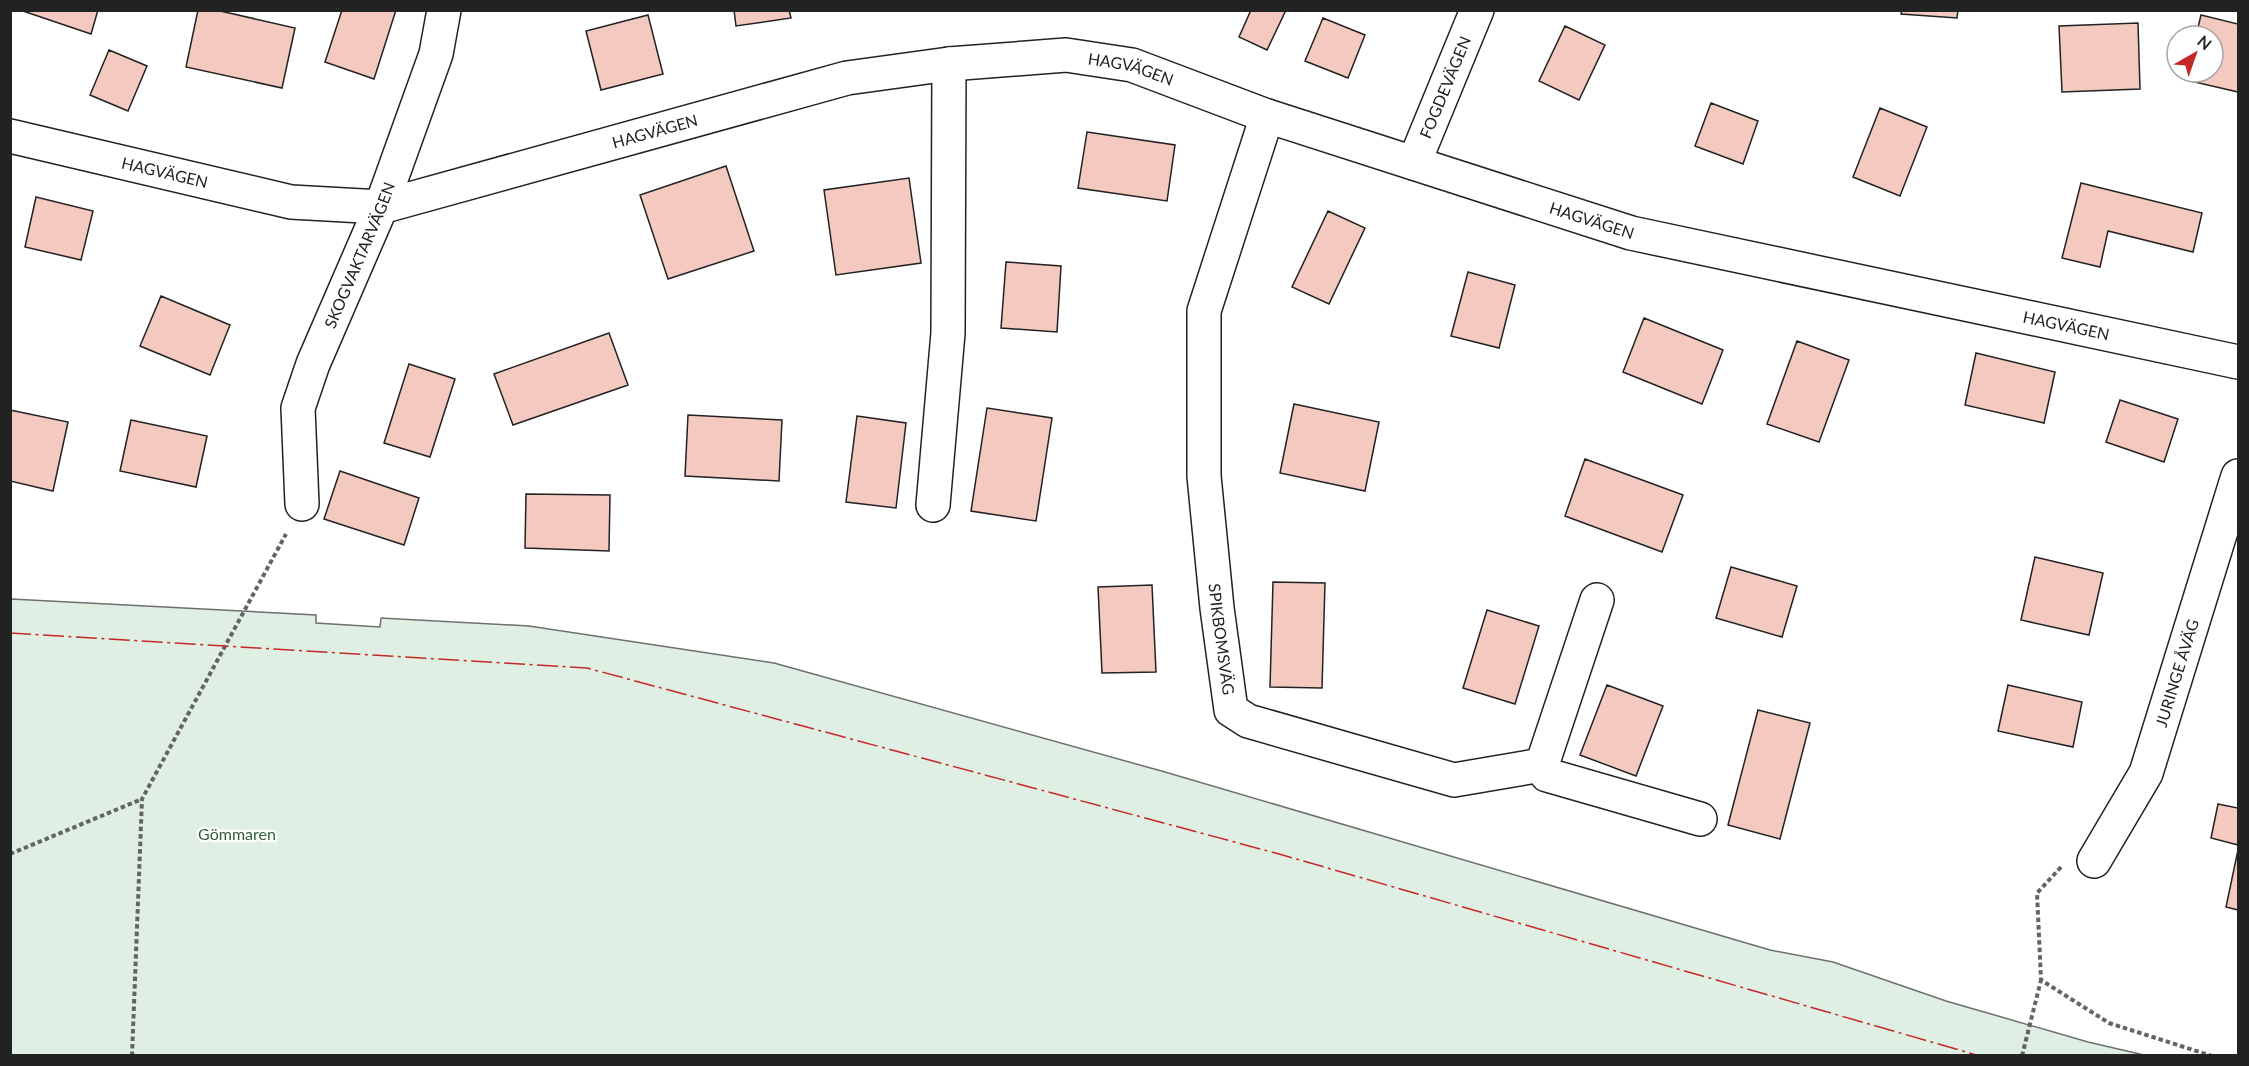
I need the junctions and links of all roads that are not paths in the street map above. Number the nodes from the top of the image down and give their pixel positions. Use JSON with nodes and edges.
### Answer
{"nodes":[{"id":1,"x":444,"y":10,"type":"edge"},
{"id":2,"x":1478,"y":10,"type":"edge"},
{"id":3,"x":949,"y":64,"type":"junction"},
{"id":4,"x":1267,"y":116,"type":"junction"},
{"id":5,"x":10,"y":136,"type":"edge"},
{"id":6,"x":1414,"y":163,"type":"junction"},
{"id":7,"x":381,"y":207,"type":"junction"},
{"id":8,"x":2238,"y":362,"type":"edge"},
{"id":9,"x":2238,"y":476,"type":"edge"},
{"id":10,"x":302,"y":504,"type":"road end"},
{"id":11,"x":933,"y":505,"type":"dead end"},
{"id":12,"x":1597,"y":600,"type":"dead end"},
{"id":13,"x":1542,"y":765,"type":"junction"},
{"id":14,"x":1700,"y":819,"type":"dead end"},
{"id":15,"x":2094,"y":861,"type":"road end"}],
"edges":[{"from":1,"to":7,"type":"street","name":"SKOGVAKTARVÄGEN"},
{"from":2,"to":6,"type":"street","name":"FOGDEVÄGEN"},
{"from":3,"to":4,"type":"street","name":"HAGVÄGEN"},
{"from":3,"to":7,"type":"street","name":"HAGVÄGEN"},
{"from":3,"to":11,"type":"street"},
{"from":4,"to":6,"type":"street","name":"HAGVÄGEN"},
{"from":4,"to":13,"type":"street","name":"SPIKBOMSVÄG"},
{"from":5,"to":7,"type":"street","name":"HAGVÄGEN"},
{"from":6,"to":8,"type":"street","name":"HAGVÄGEN"},
{"from":7,"to":10,"type":"street","name":"SKOGVAKTARVÄGEN"},
{"from":9,"to":15,"type":"street","name":"JURINGE ÅVÄG"},
{"from":12,"to":13,"type":"street"},
{"from":13,"to":14,"type":"street"}]}
